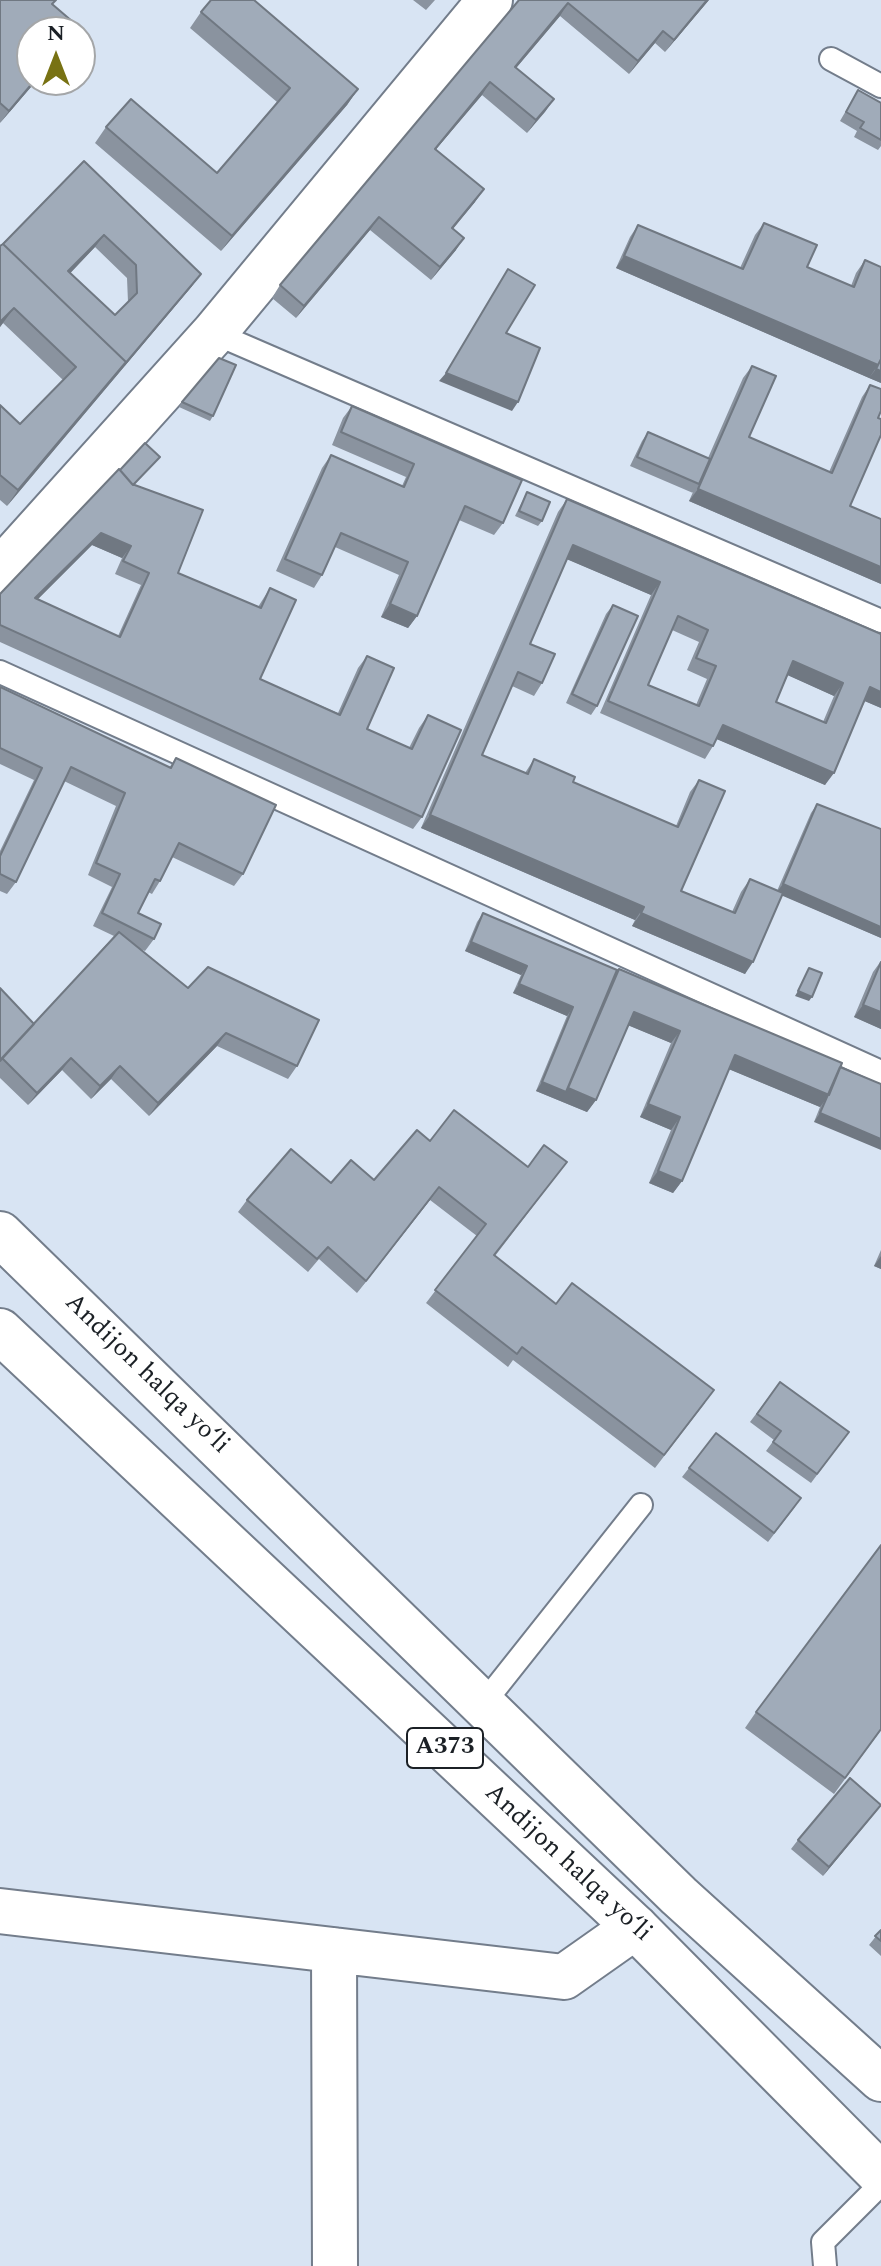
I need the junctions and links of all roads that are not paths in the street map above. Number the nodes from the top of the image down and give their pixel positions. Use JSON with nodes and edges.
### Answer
{"nodes":[{"id":1,"x":490,"y":0,"type":"edge"},
{"id":2,"x":831,"y":59,"type":"dead end"},
{"id":3,"x":881,"y":86,"type":"edge"},
{"id":4,"x":214,"y":333,"type":"junction"},
{"id":5,"x":0,"y":571,"type":"edge"},
{"id":6,"x":881,"y":621,"type":"edge"},
{"id":7,"x":0,"y":672,"type":"edge"},
{"id":8,"x":881,"y":1072,"type":"edge"},
{"id":9,"x":0,"y":1234,"type":"edge"},
{"id":10,"x":0,"y":1331,"type":"edge"},
{"id":11,"x":641,"y":1505,"type":"dead end"},
{"id":12,"x":483,"y":1704,"type":"junction"},
{"id":13,"x":0,"y":1911,"type":"edge"},
{"id":14,"x":635,"y":1927,"type":"junction"},
{"id":15,"x":334,"y":1950,"type":"junction"},
{"id":16,"x":881,"y":2079,"type":"edge"},
{"id":17,"x":881,"y":2175,"type":"edge"},
{"id":18,"x":881,"y":2184,"type":"edge"},
{"id":19,"x":335,"y":2266,"type":"edge"},
{"id":20,"x":825,"y":2266,"type":"edge"}],
"edges":[{"from":1,"to":4,"type":"main road"},
{"from":2,"to":3,"type":"lane"},
{"from":4,"to":5,"type":"main road"},
{"from":4,"to":6,"type":"lane"},
{"from":7,"to":8,"type":"lane"},
{"from":9,"to":12,"type":"main road","name":"Andijon halqa yo‘li","number":"A373"},
{"from":10,"to":14,"type":"main road","name":"Andijon halqa yo‘li","number":"A373"},
{"from":11,"to":12,"type":"lane"},
{"from":12,"to":16,"type":"main road","name":"Andijon halqa yo‘li","number":"A373"},
{"from":13,"to":15,"type":"main road"},
{"from":14,"to":15,"type":"main road"},
{"from":14,"to":17,"type":"main road","name":"Andijon halqa yo‘li","number":"A373"},
{"from":15,"to":19,"type":"main road"},
{"from":18,"to":20,"type":"lane"}]}
